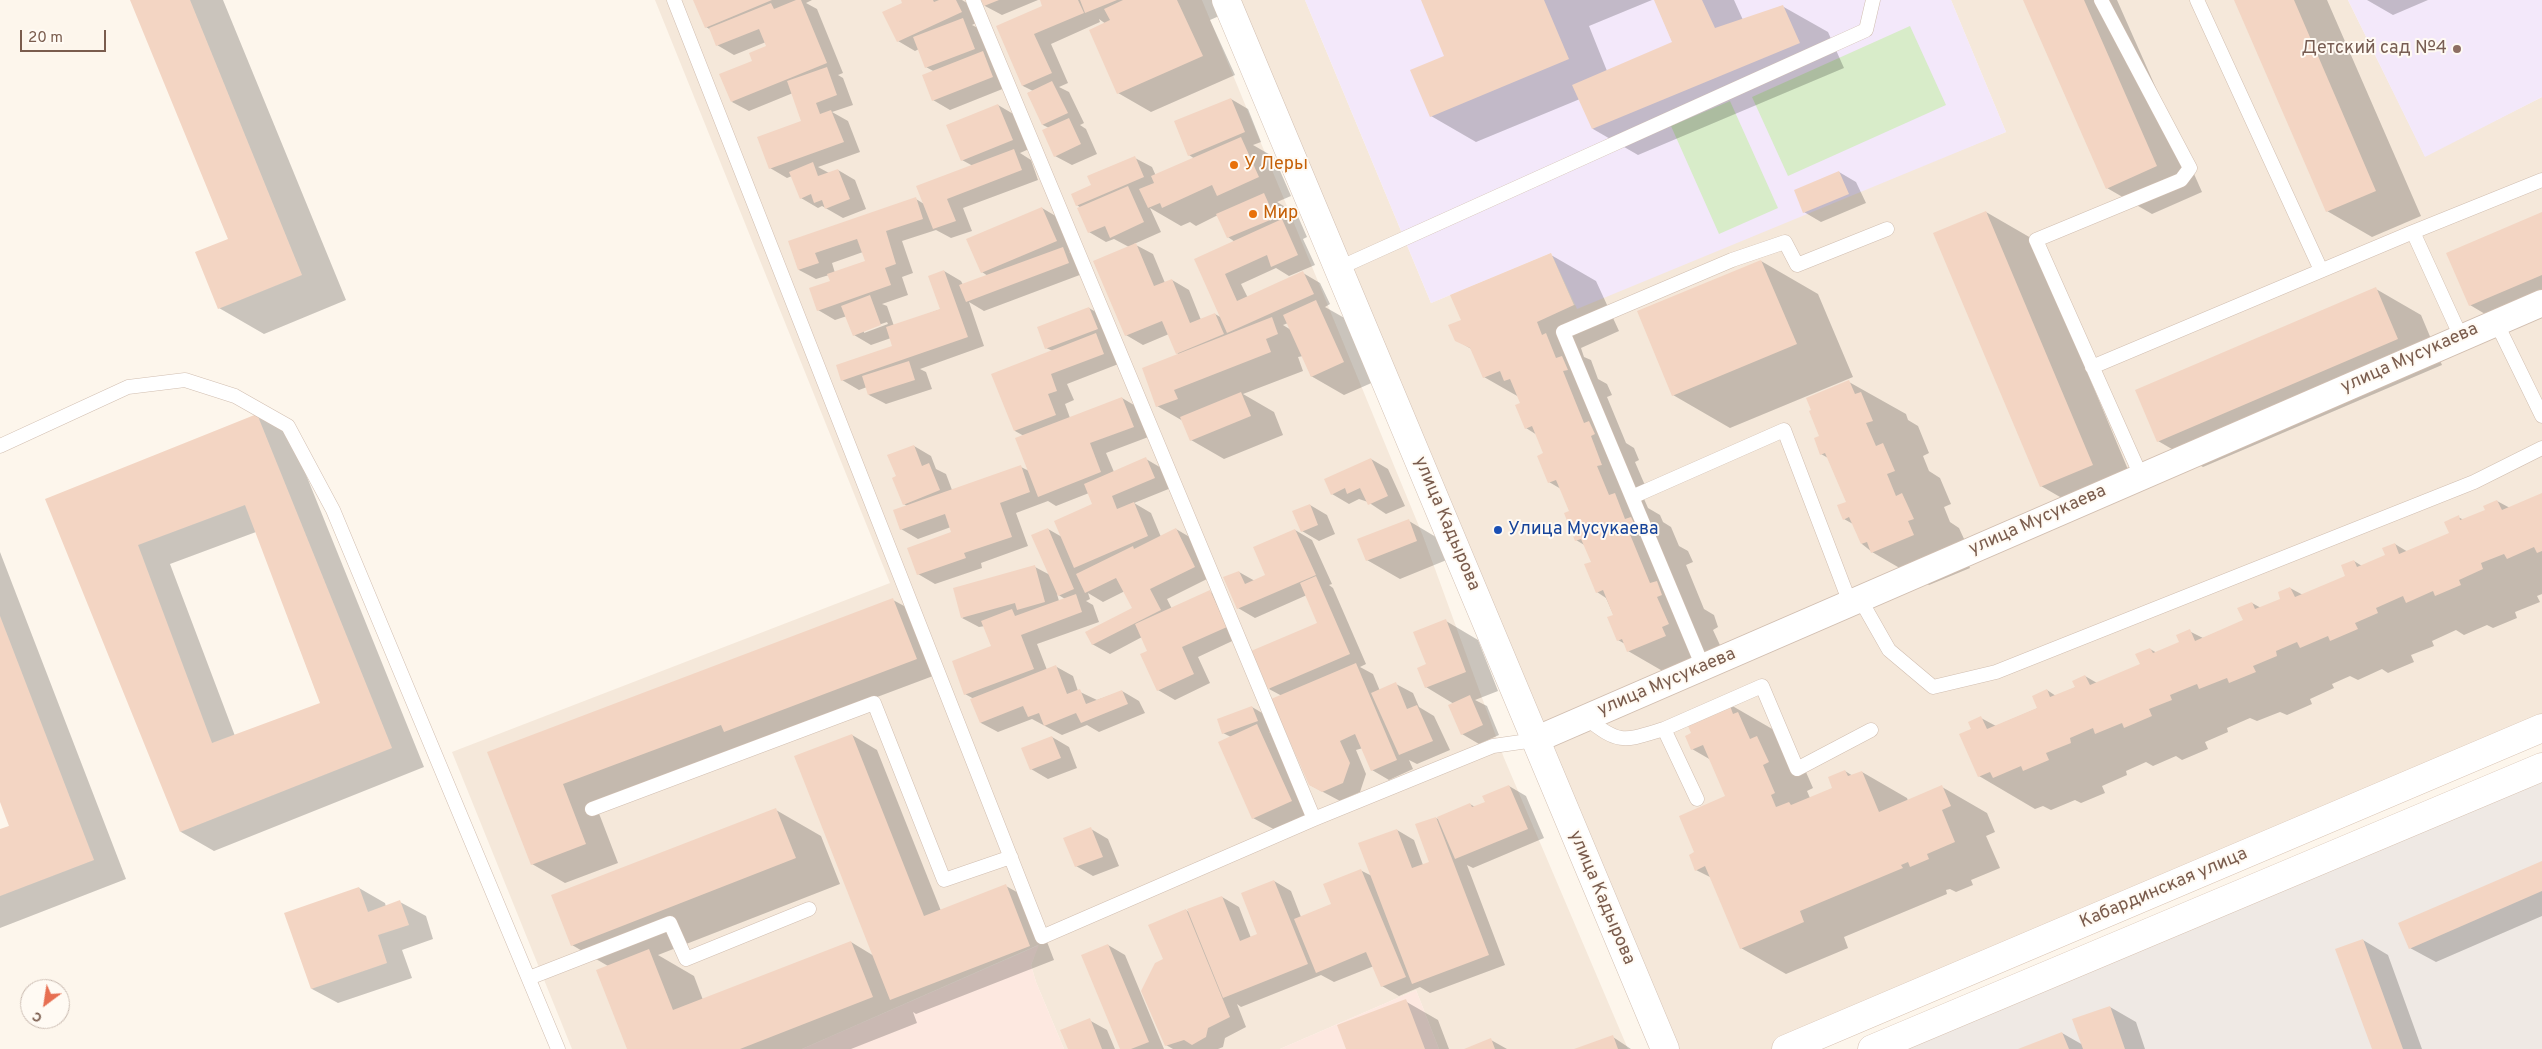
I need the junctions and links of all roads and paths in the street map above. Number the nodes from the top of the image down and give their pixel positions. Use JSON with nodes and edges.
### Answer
{"nodes":[{"id":1,"x":674,"y":0,"type":"edge"},
{"id":2,"x":974,"y":0,"type":"edge"},
{"id":3,"x":1226,"y":0,"type":"edge"},
{"id":4,"x":1873,"y":0,"type":"edge"},
{"id":5,"x":2101,"y":0,"type":"edge"},
{"id":6,"x":2197,"y":0,"type":"edge"},
{"id":7,"x":2542,"y":180,"type":"edge"},
{"id":8,"x":1886,"y":229,"type":"dead end"},
{"id":9,"x":2413,"y":232,"type":"junction"},
{"id":10,"x":1339,"y":268,"type":"junction"},
{"id":11,"x":2321,"y":270,"type":"junction"},
{"id":12,"x":2542,"y":303,"type":"edge"},
{"id":13,"x":2496,"y":322,"type":"junction"},
{"id":14,"x":2461,"y":337,"type":"junction"},
{"id":15,"x":2092,"y":367,"type":"junction"},
{"id":16,"x":2542,"y":416,"type":"edge"},
{"id":17,"x":0,"y":446,"type":"edge"},
{"id":18,"x":2542,"y":448,"type":"edge"},
{"id":19,"x":2140,"y":476,"type":"junction"},
{"id":20,"x":1632,"y":497,"type":"junction"},
{"id":21,"x":1855,"y":601,"type":"junction"},
{"id":22,"x":1703,"y":667,"type":"junction"},
{"id":23,"x":1586,"y":718,"type":"junction"},
{"id":24,"x":2542,"y":728,"type":"edge"},
{"id":25,"x":1664,"y":729,"type":"junction"},
{"id":26,"x":1871,"y":730,"type":"dead end"},
{"id":27,"x":1535,"y":740,"type":"junction"},
{"id":28,"x":2542,"y":767,"type":"edge"},
{"id":29,"x":1697,"y":799,"type":"dead end"},
{"id":30,"x":592,"y":809,"type":"dead end"},
{"id":31,"x":1314,"y":820,"type":"junction"},
{"id":32,"x":1010,"y":857,"type":"junction"},
{"id":33,"x":809,"y":909,"type":"dead end"},
{"id":34,"x":529,"y":978,"type":"junction"},
{"id":35,"x":558,"y":1049,"type":"edge"},
{"id":36,"x":1665,"y":1049,"type":"edge"},
{"id":37,"x":1786,"y":1049,"type":"edge"},
{"id":38,"x":1872,"y":1049,"type":"edge"}],
"edges":[{"from":1,"to":32,"type":"lane"},
{"from":2,"to":31,"type":"lane"},
{"from":3,"to":10,"type":"main road","name":"улица Кадырова"},
{"from":4,"to":10,"type":"lane"},
{"from":5,"to":15,"type":"lane"},
{"from":6,"to":11,"type":"lane"},
{"from":7,"to":9,"type":"lane"},
{"from":8,"to":20,"type":"lane"},
{"from":9,"to":11,"type":"lane"},
{"from":9,"to":14,"type":"lane"},
{"from":10,"to":27,"type":"main road","name":"улица Кадырова"},
{"from":11,"to":15,"type":"lane"},
{"from":12,"to":13,"type":"street","name":"улица Мусукаева"},
{"from":13,"to":14,"type":"street","name":"улица Мусукаева"},
{"from":13,"to":16,"type":"lane"},
{"from":14,"to":19,"type":"street","name":"улица Мусукаева"},
{"from":15,"to":19,"type":"lane"},
{"from":17,"to":34,"type":"lane"},
{"from":18,"to":21,"type":"lane"},
{"from":19,"to":21,"type":"street","name":"улица Мусукаева"},
{"from":20,"to":21,"type":"lane"},
{"from":20,"to":22,"type":"lane"},
{"from":21,"to":22,"type":"street","name":"улица Мусукаева"},
{"from":22,"to":23,"type":"street","name":"улица Мусукаева"},
{"from":23,"to":25,"type":"lane"},
{"from":23,"to":27,"type":"street","name":"улица Мусукаева"},
{"from":24,"to":37,"type":"main road","name":"Кабардинская улица"},
{"from":25,"to":26,"type":"lane"},
{"from":25,"to":29,"type":"lane"},
{"from":27,"to":31,"type":"lane"},
{"from":27,"to":36,"type":"main road","name":"улица Кадырова"},
{"from":28,"to":38,"type":"main road","name":"Кабардинская улица"},
{"from":30,"to":32,"type":"lane"},
{"from":31,"to":32,"type":"lane"},
{"from":33,"to":34,"type":"lane"},
{"from":34,"to":35,"type":"lane"}]}
